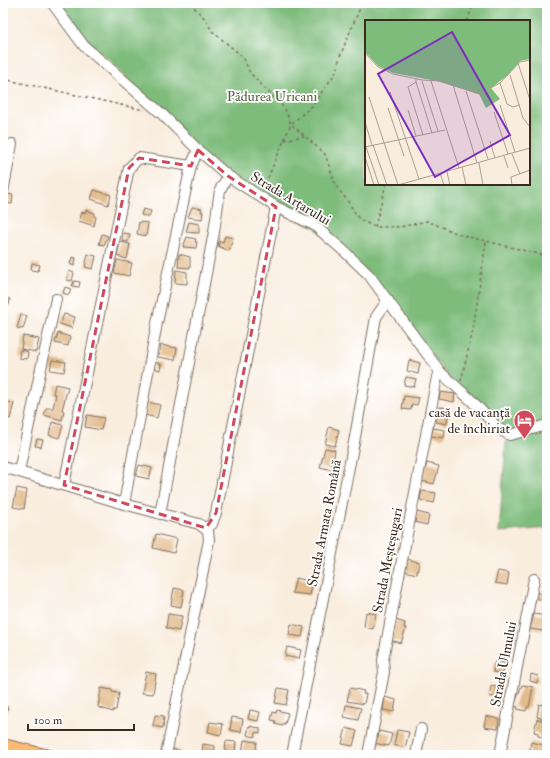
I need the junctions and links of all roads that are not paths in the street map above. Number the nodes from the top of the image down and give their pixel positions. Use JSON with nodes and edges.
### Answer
{"nodes":[{"id":1,"x":52,"y":3,"type":"edge"},
{"id":2,"x":12,"y":144,"type":"dead end"},
{"id":3,"x":198,"y":150,"type":"junction"},
{"id":4,"x":191,"y":166,"type":"junction"},
{"id":5,"x":228,"y":176,"type":"junction"},
{"id":6,"x":3,"y":192,"type":"edge"},
{"id":7,"x":276,"y":207,"type":"junction"},
{"id":8,"x":56,"y":299,"type":"dead end"},
{"id":9,"x":388,"y":300,"type":"junction"},
{"id":10,"x":441,"y":373,"type":"junction"},
{"id":11,"x":547,"y":425,"type":"edge"},
{"id":12,"x":3,"y":467,"type":"edge"},
{"id":13,"x":18,"y":471,"type":"junction"},
{"id":14,"x":64,"y":485,"type":"junction"},
{"id":15,"x":124,"y":504,"type":"junction"},
{"id":16,"x":160,"y":514,"type":"junction"},
{"id":17,"x":206,"y":528,"type":"junction"},
{"id":18,"x":534,"y":579,"type":"dead end"},
{"id":19,"x":421,"y":729,"type":"dead end"},
{"id":20,"x":3,"y":745,"type":"edge"},
{"id":21,"x":43,"y":755,"type":"edge"},
{"id":22,"x":166,"y":755,"type":"edge"},
{"id":23,"x":292,"y":755,"type":"edge"},
{"id":24,"x":368,"y":755,"type":"edge"},
{"id":25,"x":416,"y":755,"type":"edge"},
{"id":26,"x":500,"y":755,"type":"edge"}],
"edges":[{"from":1,"to":3,"type":"street","name":"Strada Arțarului"},
{"from":2,"to":6,"type":"street"},
{"from":3,"to":4,"type":"street"},
{"from":3,"to":5,"type":"street","name":"Strada Arțarului"},
{"from":4,"to":14,"type":"street"},
{"from":4,"to":15,"type":"street"},
{"from":5,"to":7,"type":"street","name":"Strada Arțarului"},
{"from":5,"to":16,"type":"street"},
{"from":7,"to":9,"type":"street","name":"Strada Arțarului"},
{"from":7,"to":17,"type":"street"},
{"from":8,"to":13,"type":"street"},
{"from":9,"to":10,"type":"street","name":"Strada Arțarului"},
{"from":9,"to":23,"type":"street","name":"Strada Armata Română"},
{"from":10,"to":11,"type":"street","name":"Strada Arțarului"},
{"from":10,"to":24,"type":"street","name":"Strada Meșteșugari"},
{"from":12,"to":13,"type":"street"},
{"from":13,"to":14,"type":"street"},
{"from":14,"to":15,"type":"street"},
{"from":15,"to":16,"type":"street"},
{"from":16,"to":17,"type":"street"},
{"from":17,"to":22,"type":"street"},
{"from":18,"to":26,"type":"street","name":"Strada Ulmului"},
{"from":19,"to":25,"type":"street"},
{"from":20,"to":21,"type":"main road"}]}
